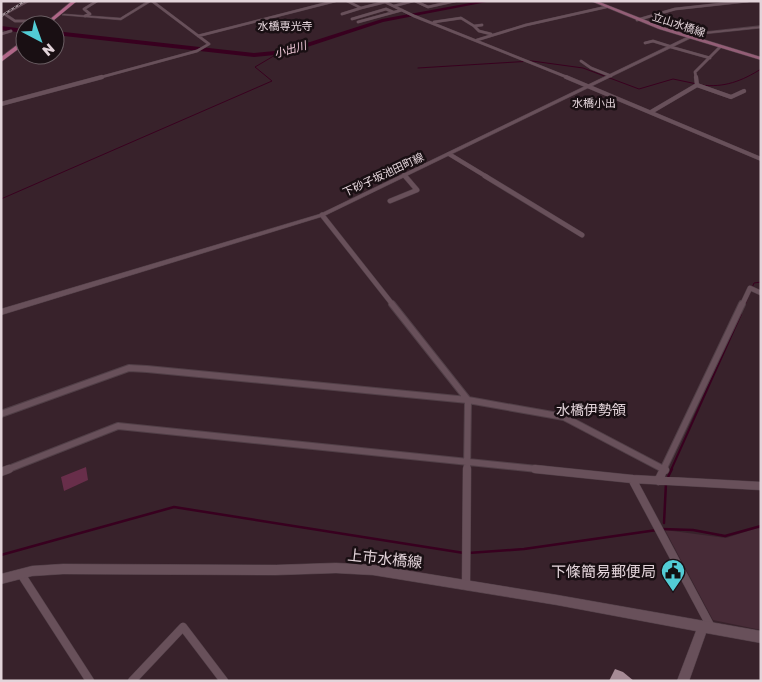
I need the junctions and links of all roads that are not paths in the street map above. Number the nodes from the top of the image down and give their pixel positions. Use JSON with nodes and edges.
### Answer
{"nodes":[{"id":1,"x":28,"y":1,"type":"edge"},
{"id":2,"x":75,"y":1,"type":"edge"},
{"id":3,"x":81,"y":1,"type":"edge"},
{"id":4,"x":97,"y":1,"type":"edge"},
{"id":5,"x":152,"y":1,"type":"edge"},
{"id":6,"x":334,"y":1,"type":"edge"},
{"id":7,"x":347,"y":1,"type":"edge"},
{"id":8,"x":393,"y":1,"type":"edge"},
{"id":9,"x":414,"y":1,"type":"edge"},
{"id":10,"x":455,"y":1,"type":"edge"},
{"id":11,"x":593,"y":1,"type":"edge"},
{"id":12,"x":748,"y":1,"type":"edge"},
{"id":13,"x":385,"y":2,"type":"edge"},
{"id":14,"x":394,"y":6,"type":"junction"},
{"id":15,"x":606,"y":7,"type":"junction"},
{"id":16,"x":361,"y":8,"type":"junction"},
{"id":17,"x":402,"y":10,"type":"junction"},
{"id":18,"x":393,"y":12,"type":"junction"},
{"id":19,"x":342,"y":14,"type":"junction"},
{"id":20,"x":6,"y":15,"type":"junction"},
{"id":21,"x":59,"y":15,"type":"edge"},
{"id":22,"x":64,"y":15,"type":"edge"},
{"id":23,"x":65,"y":15,"type":"edge"},
{"id":24,"x":1,"y":16,"type":"edge"},
{"id":25,"x":85,"y":16,"type":"junction"},
{"id":26,"x":334,"y":16,"type":"dead end"},
{"id":27,"x":352,"y":19,"type":"junction"},
{"id":28,"x":637,"y":20,"type":"junction"},
{"id":29,"x":15,"y":21,"type":"edge"},
{"id":30,"x":358,"y":22,"type":"junction"},
{"id":31,"x":431,"y":23,"type":"junction"},
{"id":32,"x":363,"y":25,"type":"dead end"},
{"id":33,"x":482,"y":25,"type":"dead end"},
{"id":34,"x":474,"y":26,"type":"junction"},
{"id":35,"x":761,"y":27,"type":"edge"},
{"id":36,"x":11,"y":31,"type":"dead end"},
{"id":37,"x":1,"y":34,"type":"edge"},
{"id":38,"x":491,"y":34,"type":"junction"},
{"id":39,"x":198,"y":36,"type":"junction"},
{"id":40,"x":690,"y":37,"type":"junction"},
{"id":41,"x":477,"y":40,"type":"junction"},
{"id":42,"x":645,"y":43,"type":"dead end"},
{"id":43,"x":672,"y":47,"type":"junction"},
{"id":44,"x":720,"y":47,"type":"junction"},
{"id":45,"x":15,"y":49,"type":"edge"},
{"id":46,"x":15,"y":54,"type":"edge"},
{"id":47,"x":710,"y":58,"type":"junction"},
{"id":48,"x":761,"y":58,"type":"edge"},
{"id":49,"x":1,"y":60,"type":"edge"},
{"id":50,"x":582,"y":61,"type":"dead end"},
{"id":51,"x":1,"y":64,"type":"edge"},
{"id":52,"x":611,"y":76,"type":"junction"},
{"id":53,"x":698,"y":84,"type":"junction"},
{"id":54,"x":589,"y":86,"type":"junction"},
{"id":55,"x":744,"y":91,"type":"dead end"},
{"id":56,"x":1,"y":104,"type":"edge"},
{"id":57,"x":651,"y":112,"type":"junction"},
{"id":58,"x":449,"y":154,"type":"junction"},
{"id":59,"x":761,"y":159,"type":"edge"},
{"id":60,"x":404,"y":175,"type":"junction"},
{"id":61,"x":390,"y":201,"type":"dead end"},
{"id":62,"x":322,"y":215,"type":"junction"},
{"id":63,"x":582,"y":235,"type":"dead end"},
{"id":64,"x":761,"y":293,"type":"edge"},
{"id":65,"x":1,"y":312,"type":"edge"},
{"id":66,"x":468,"y":400,"type":"junction"},
{"id":67,"x":1,"y":414,"type":"edge"},
{"id":68,"x":467,"y":462,"type":"junction"},
{"id":69,"x":665,"y":470,"type":"junction"},
{"id":70,"x":1,"y":472,"type":"edge"},
{"id":71,"x":632,"y":479,"type":"junction"},
{"id":72,"x":658,"y":481,"type":"junction"},
{"id":73,"x":761,"y":486,"type":"edge"},
{"id":74,"x":21,"y":574,"type":"junction"},
{"id":75,"x":1,"y":579,"type":"edge"},
{"id":76,"x":466,"y":584,"type":"junction"},
{"id":77,"x":707,"y":628,"type":"junction"},
{"id":78,"x":761,"y":638,"type":"edge"},
{"id":79,"x":90,"y":681,"type":"edge"},
{"id":80,"x":132,"y":681,"type":"edge"},
{"id":81,"x":224,"y":681,"type":"edge"},
{"id":82,"x":683,"y":681,"type":"edge"}],
"edges":[{"from":1,"to":20,"type":"street"},
{"from":2,"to":21,"type":"highway"},
{"from":3,"to":22,"type":"highway"},
{"from":4,"to":25,"type":"street"},
{"from":5,"to":25,"type":"main road"},
{"from":5,"to":39,"type":"street"},
{"from":6,"to":39,"type":"street"},
{"from":7,"to":16,"type":"street"},
{"from":8,"to":13,"type":"street"},
{"from":9,"to":10,"type":"street"},
{"from":9,"to":14,"type":"street"},
{"from":11,"to":15,"type":"main road","name":"立山水橋線"},
{"from":12,"to":28,"type":"street"},
{"from":13,"to":14,"type":"street"},
{"from":13,"to":16,"type":"street"},
{"from":14,"to":17,"type":"street"},
{"from":15,"to":28,"type":"main road","name":"立山水橋線"},
{"from":15,"to":38,"type":"street"},
{"from":16,"to":19,"type":"street"},
{"from":17,"to":18,"type":"street"},
{"from":17,"to":31,"type":"street"},
{"from":18,"to":27,"type":"street"},
{"from":18,"to":30,"type":"street"},
{"from":19,"to":26,"type":"street"},
{"from":19,"to":27,"type":"street"},
{"from":20,"to":24,"type":"street"},
{"from":20,"to":29,"type":"street"},
{"from":23,"to":25,"type":"main road"},
{"from":27,"to":30,"type":"street"},
{"from":28,"to":40,"type":"main road","name":"立山水橋線"},
{"from":30,"to":32,"type":"street"},
{"from":31,"to":34,"type":"street"},
{"from":31,"to":41,"type":"street"},
{"from":33,"to":34,"type":"street"},
{"from":34,"to":38,"type":"street"},
{"from":35,"to":40,"type":"main road","name":"下砂子坂池田町線"},
{"from":36,"to":37,"type":"street"},
{"from":38,"to":41,"type":"street"},
{"from":39,"to":56,"type":"street"},
{"from":40,"to":43,"type":"main road","name":"下砂子坂池田町線"},
{"from":40,"to":44,"type":"main road","name":"立山水橋線"},
{"from":41,"to":54,"type":"street"},
{"from":42,"to":43,"type":"street"},
{"from":43,"to":47,"type":"street"},
{"from":43,"to":52,"type":"main road","name":"下砂子坂池田町線"},
{"from":44,"to":47,"type":"street"},
{"from":44,"to":48,"type":"main road","name":"立山水橋線"},
{"from":45,"to":49,"type":"highway"},
{"from":46,"to":51,"type":"highway"},
{"from":47,"to":53,"type":"street"},
{"from":50,"to":52,"type":"street"},
{"from":52,"to":54,"type":"main road","name":"下砂子坂池田町線"},
{"from":53,"to":55,"type":"street"},
{"from":53,"to":57,"type":"street"},
{"from":54,"to":57,"type":"street"},
{"from":54,"to":58,"type":"main road","name":"下砂子坂池田町線"},
{"from":57,"to":59,"type":"street"},
{"from":58,"to":60,"type":"main road","name":"下砂子坂池田町線"},
{"from":58,"to":63,"type":"street"},
{"from":60,"to":61,"type":"street"},
{"from":60,"to":62,"type":"main road","name":"下砂子坂池田町線"},
{"from":62,"to":65,"type":"main road","name":"下砂子坂池田町線"},
{"from":62,"to":66,"type":"street"},
{"from":64,"to":69,"type":"street"},
{"from":66,"to":67,"type":"street"},
{"from":66,"to":68,"type":"street"},
{"from":66,"to":69,"type":"street"},
{"from":68,"to":70,"type":"street"},
{"from":68,"to":71,"type":"street"},
{"from":68,"to":76,"type":"street"},
{"from":69,"to":72,"type":"street"},
{"from":71,"to":72,"type":"street"},
{"from":71,"to":77,"type":"street"},
{"from":72,"to":73,"type":"street"},
{"from":74,"to":75,"type":"main road","name":"上市水橋線"},
{"from":74,"to":76,"type":"main road","name":"上市水橋線"},
{"from":74,"to":79,"type":"street"},
{"from":76,"to":77,"type":"main road","name":"上市水橋線"},
{"from":77,"to":78,"type":"main road","name":"上市水橋線"},
{"from":77,"to":82,"type":"main road"},
{"from":80,"to":81,"type":"street"}]}
